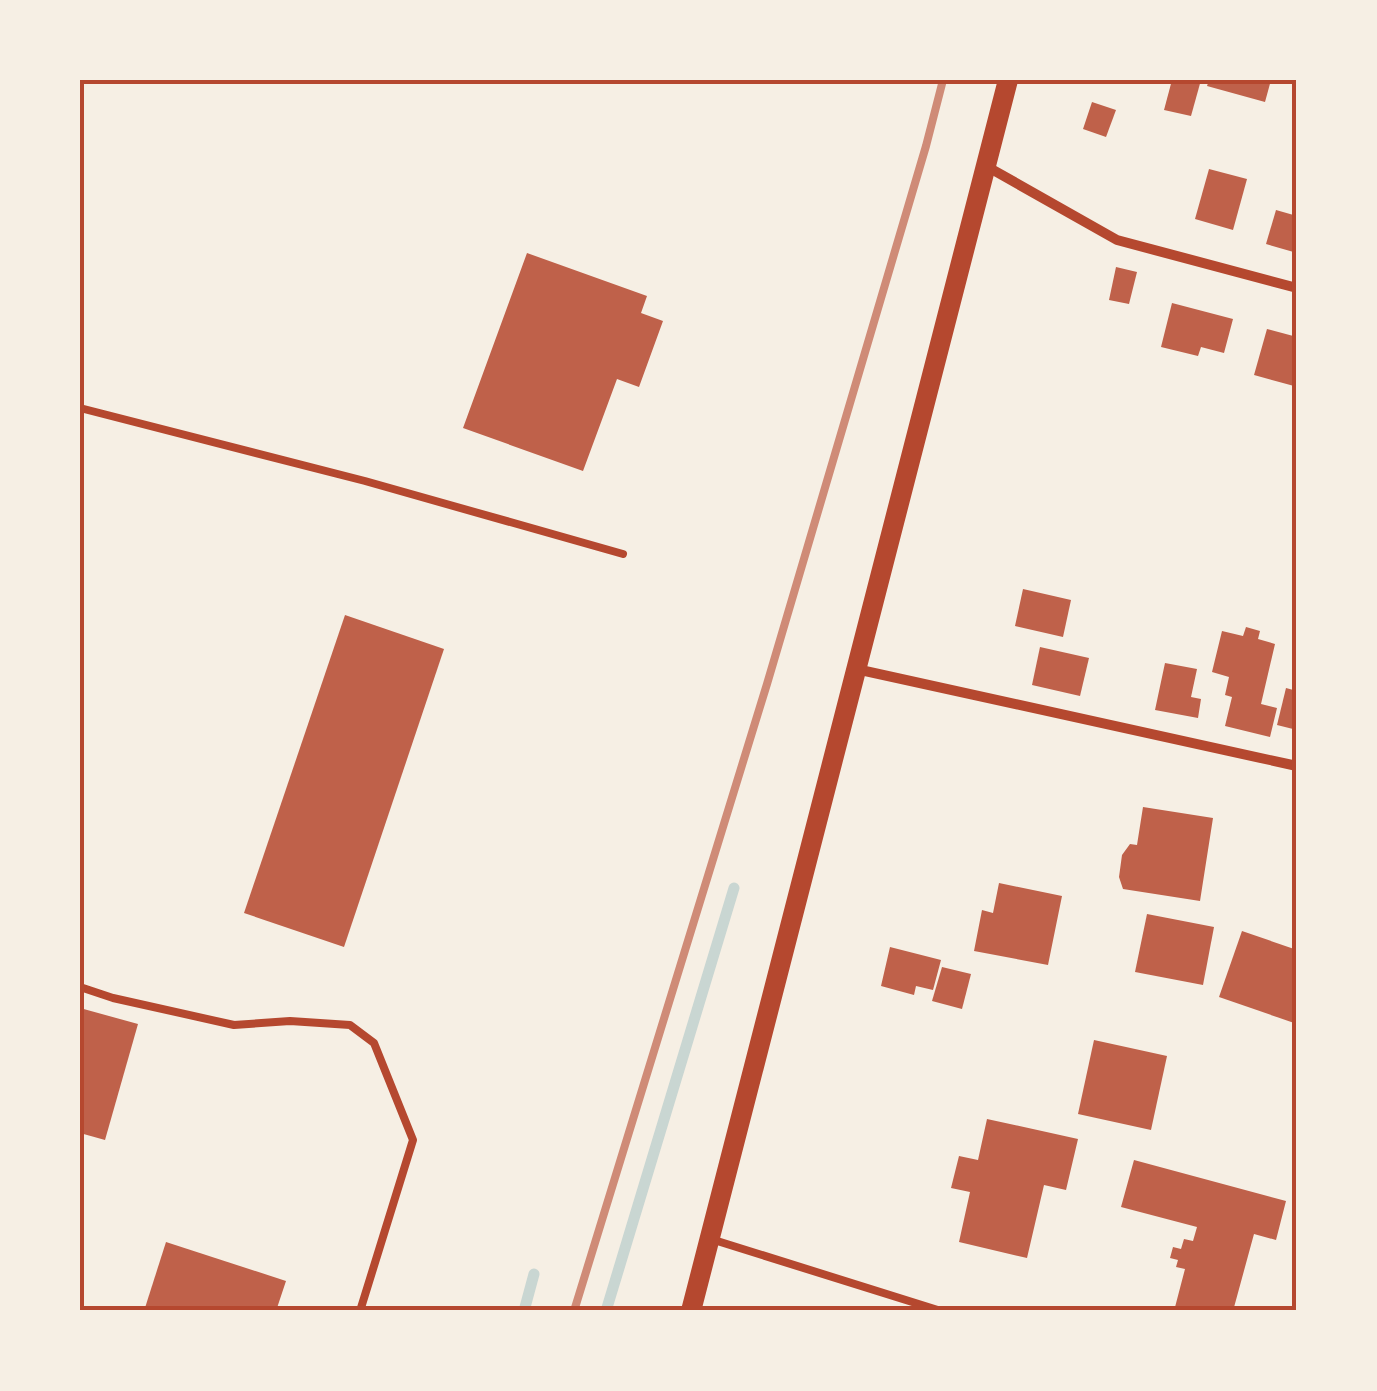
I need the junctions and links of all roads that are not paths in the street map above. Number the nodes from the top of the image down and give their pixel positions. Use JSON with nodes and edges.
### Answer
{"nodes":[{"id":1,"x":1008,"y":80,"type":"edge"},
{"id":2,"x":986,"y":166,"type":"junction"},
{"id":3,"x":1297,"y":288,"type":"edge"},
{"id":4,"x":80,"y":408,"type":"edge"},
{"id":5,"x":623,"y":554,"type":"dead end"},
{"id":6,"x":855,"y":668,"type":"junction"},
{"id":7,"x":1297,"y":766,"type":"edge"},
{"id":8,"x":80,"y":987,"type":"edge"},
{"id":9,"x":710,"y":1238,"type":"junction"},
{"id":10,"x":360,"y":1311,"type":"edge"},
{"id":11,"x":691,"y":1311,"type":"edge"},
{"id":12,"x":940,"y":1311,"type":"edge"}],
"edges":[{"from":1,"to":2,"type":"main road"},
{"from":2,"to":3,"type":"street"},
{"from":2,"to":6,"type":"main road"},
{"from":4,"to":5,"type":"lane"},
{"from":6,"to":7,"type":"street"},
{"from":6,"to":9,"type":"main road"},
{"from":8,"to":10,"type":"lane"},
{"from":9,"to":11,"type":"main road"},
{"from":9,"to":12,"type":"lane"}]}
